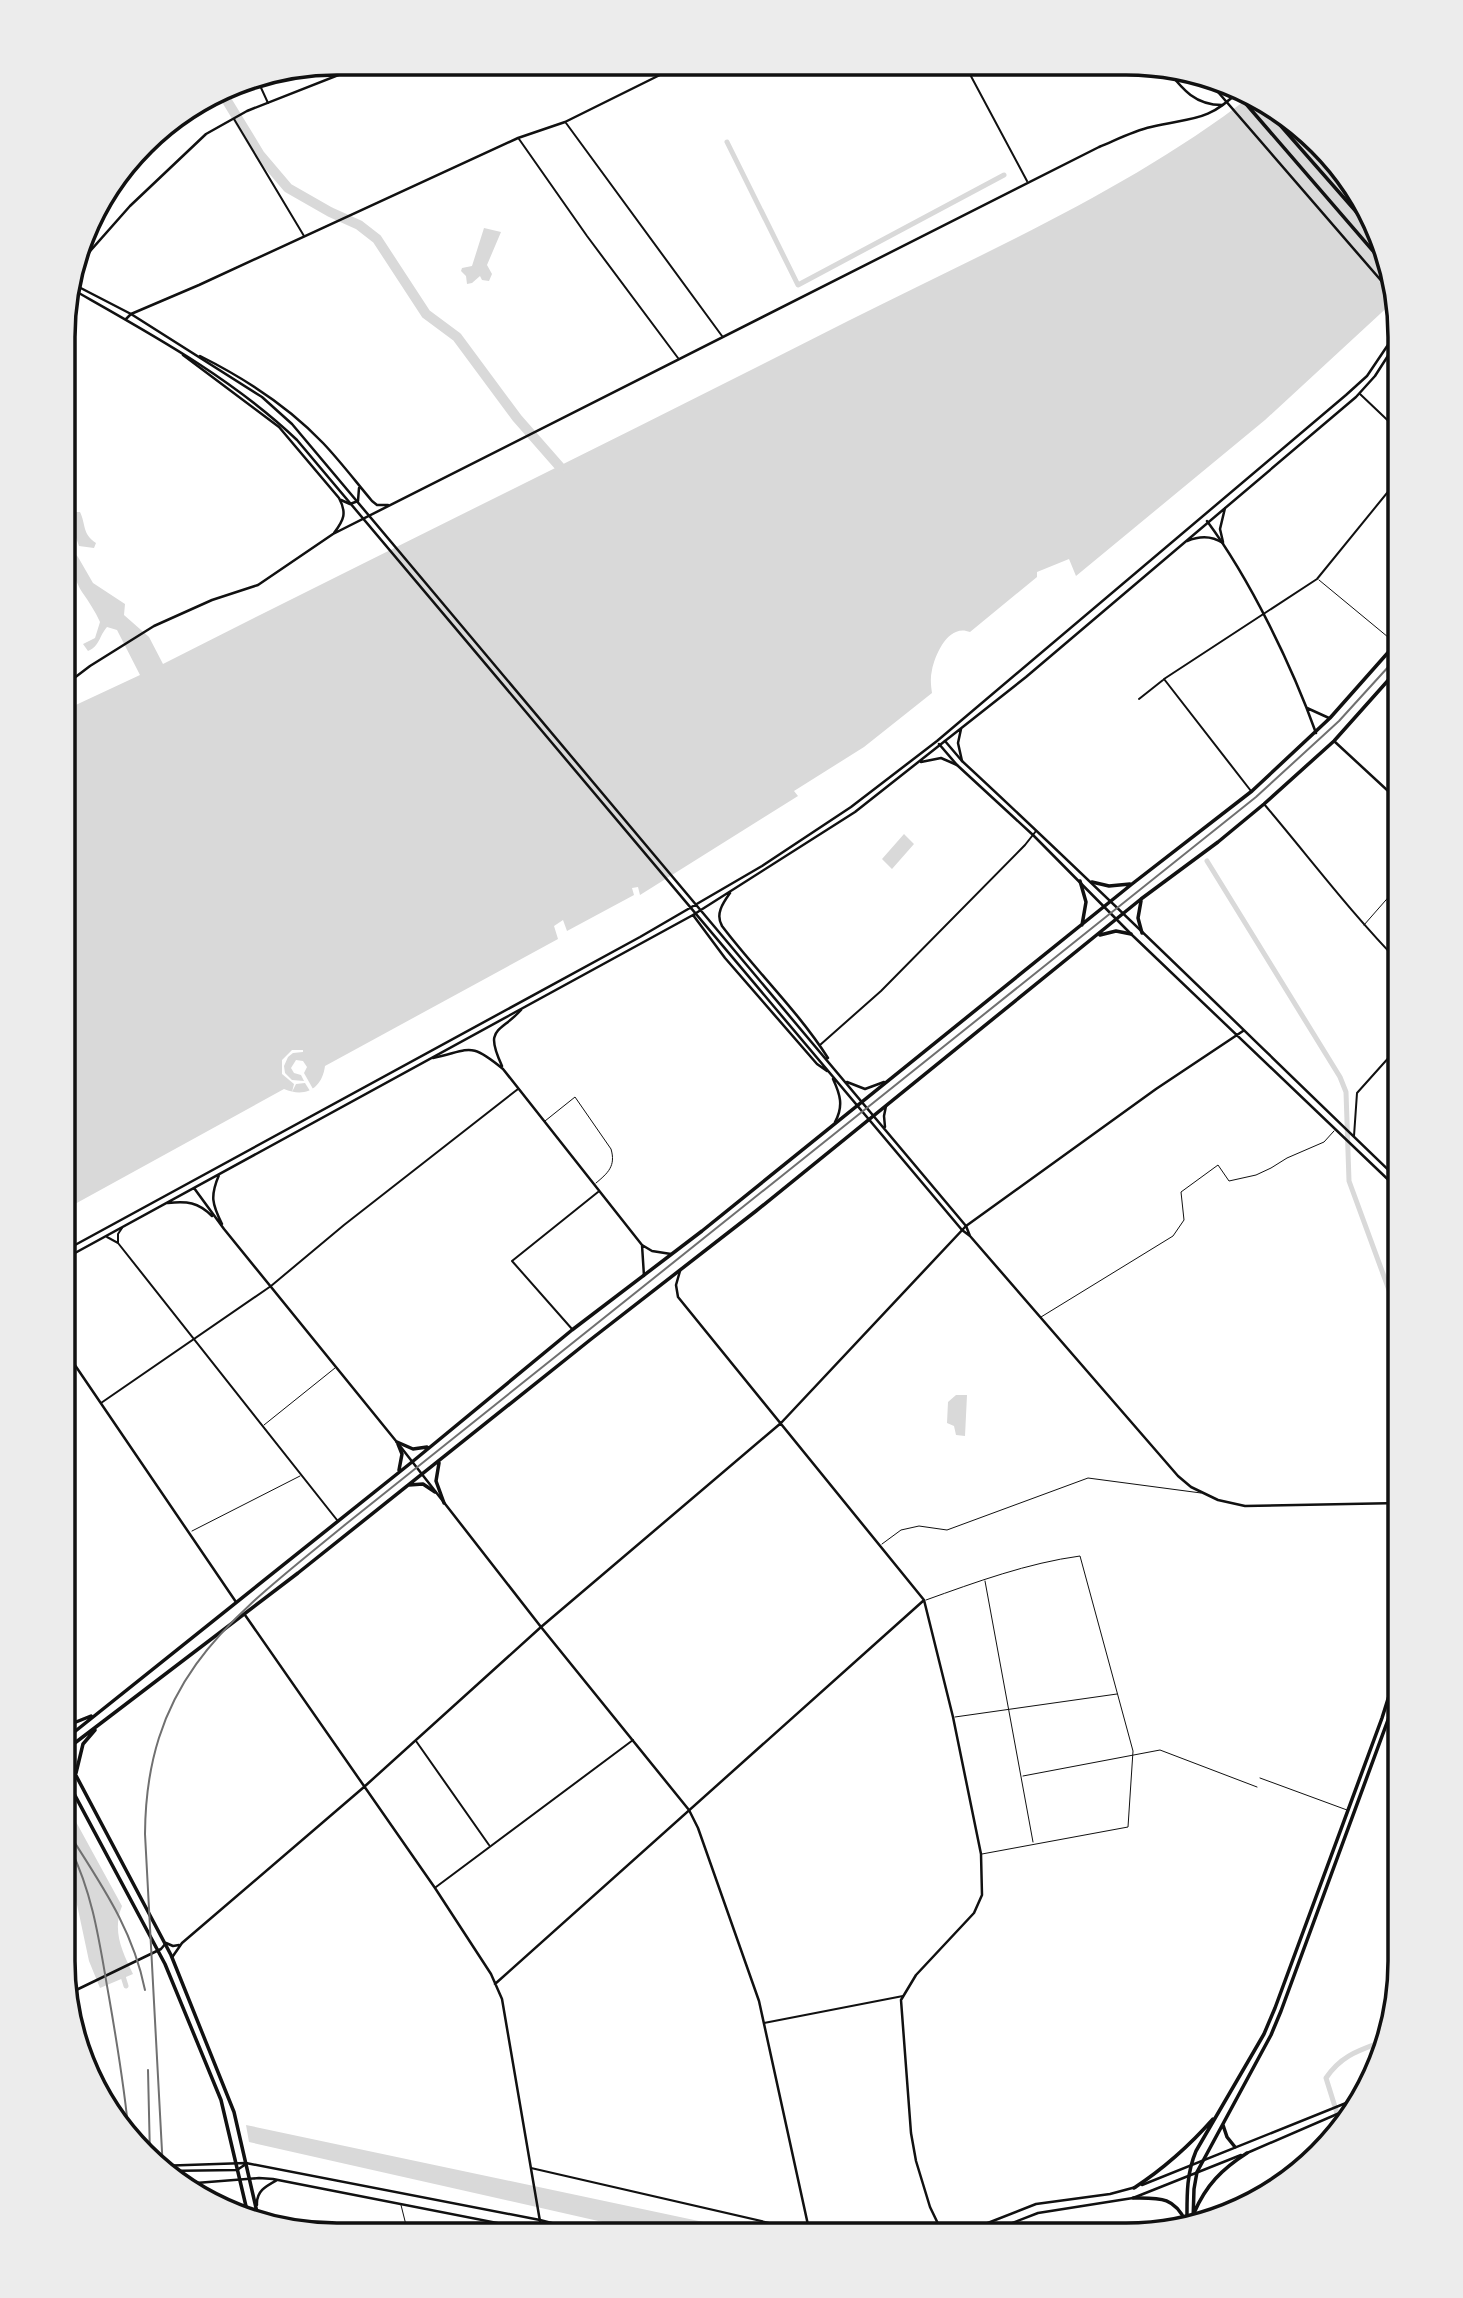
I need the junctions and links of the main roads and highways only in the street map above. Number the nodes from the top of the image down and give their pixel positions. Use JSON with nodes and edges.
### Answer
{"nodes":[{"id":1,"x":339,"y":75,"type":"edge"},
{"id":2,"x":660,"y":75,"type":"edge"},
{"id":3,"x":1176,"y":80,"type":"edge"},
{"id":4,"x":1218,"y":92,"type":"edge"},
{"id":5,"x":1231,"y":98,"type":"edge"},
{"id":6,"x":1247,"y":105,"type":"edge"},
{"id":7,"x":1222,"y":106,"type":"junction"},
{"id":8,"x":1281,"y":126,"type":"edge"},
{"id":9,"x":1354,"y":210,"type":"edge"},
{"id":10,"x":1373,"y":251,"type":"edge"},
{"id":11,"x":89,"y":252,"type":"edge"},
{"id":12,"x":1382,"y":281,"type":"edge"},
{"id":13,"x":80,"y":288,"type":"edge"},
{"id":14,"x":79,"y":293,"type":"edge"},
{"id":15,"x":131,"y":314,"type":"junction"},
{"id":16,"x":126,"y":319,"type":"junction"},
{"id":17,"x":1388,"y":346,"type":"edge"},
{"id":18,"x":188,"y":350,"type":"junction"},
{"id":19,"x":180,"y":353,"type":"junction"},
{"id":20,"x":1388,"y":356,"type":"edge"},
{"id":21,"x":358,"y":485,"type":"junction"},
{"id":22,"x":339,"y":498,"type":"junction"},
{"id":23,"x":392,"y":505,"type":"junction"},
{"id":24,"x":1227,"y":505,"type":"junction"},
{"id":25,"x":1207,"y":522,"type":"junction"},
{"id":26,"x":333,"y":534,"type":"junction"},
{"id":27,"x":1223,"y":543,"type":"junction"},
{"id":28,"x":1176,"y":548,"type":"junction"},
{"id":29,"x":1388,"y":652,"type":"edge"},
{"id":30,"x":75,"y":678,"type":"edge"},
{"id":31,"x":1388,"y":680,"type":"edge"},
{"id":32,"x":1307,"y":708,"type":"junction"},
{"id":33,"x":1330,"y":718,"type":"junction"},
{"id":34,"x":961,"y":729,"type":"junction"},
{"id":35,"x":1316,"y":733,"type":"junction"},
{"id":36,"x":942,"y":737,"type":"junction"},
{"id":37,"x":937,"y":741,"type":"junction"},
{"id":38,"x":1334,"y":741,"type":"junction"},
{"id":39,"x":946,"y":742,"type":"junction"},
{"id":40,"x":941,"y":745,"type":"junction"},
{"id":41,"x":962,"y":761,"type":"junction"},
{"id":42,"x":918,"y":763,"type":"junction"},
{"id":43,"x":957,"y":765,"type":"junction"},
{"id":44,"x":1388,"y":791,"type":"edge"},
{"id":45,"x":1080,"y":881,"type":"junction"},
{"id":46,"x":1092,"y":882,"type":"junction"},
{"id":47,"x":1132,"y":884,"type":"junction"},
{"id":48,"x":731,"y":892,"type":"junction"},
{"id":49,"x":1141,"y":899,"type":"junction"},
{"id":50,"x":1111,"y":901,"type":"junction"},
{"id":51,"x":1104,"y":907,"type":"junction"},
{"id":52,"x":1124,"y":914,"type":"junction"},
{"id":53,"x":693,"y":915,"type":"junction"},
{"id":54,"x":1117,"y":920,"type":"junction"},
{"id":55,"x":1081,"y":927,"type":"junction"},
{"id":56,"x":1142,"y":933,"type":"junction"},
{"id":57,"x":1131,"y":934,"type":"junction"},
{"id":58,"x":1098,"y":935,"type":"junction"},
{"id":59,"x":524,"y":1006,"type":"junction"},
{"id":60,"x":1243,"y":1031,"type":"junction"},
{"id":61,"x":1237,"y":1035,"type":"junction"},
{"id":62,"x":433,"y":1058,"type":"junction"},
{"id":63,"x":503,"y":1069,"type":"junction"},
{"id":64,"x":835,"y":1069,"type":"junction"},
{"id":65,"x":831,"y":1074,"type":"junction"},
{"id":66,"x":845,"y":1080,"type":"junction"},
{"id":67,"x":890,"y":1080,"type":"junction"},
{"id":68,"x":862,"y":1101,"type":"junction"},
{"id":69,"x":888,"y":1104,"type":"junction"},
{"id":70,"x":858,"y":1105,"type":"junction"},
{"id":71,"x":871,"y":1116,"type":"junction"},
{"id":72,"x":834,"y":1125,"type":"junction"},
{"id":73,"x":888,"y":1133,"type":"junction"},
{"id":74,"x":1388,"y":1170,"type":"edge"},
{"id":75,"x":219,"y":1175,"type":"junction"},
{"id":76,"x":1388,"y":1179,"type":"edge"},
{"id":77,"x":194,"y":1188,"type":"junction"},
{"id":78,"x":164,"y":1203,"type":"junction"},
{"id":79,"x":966,"y":1226,"type":"junction"},
{"id":80,"x":224,"y":1229,"type":"junction"},
{"id":81,"x":962,"y":1230,"type":"junction"},
{"id":82,"x":970,"y":1236,"type":"junction"},
{"id":83,"x":75,"y":1245,"type":"edge"},
{"id":84,"x":642,"y":1245,"type":"junction"},
{"id":85,"x":75,"y":1253,"type":"edge"},
{"id":86,"x":672,"y":1254,"type":"junction"},
{"id":87,"x":682,"y":1268,"type":"junction"},
{"id":88,"x":644,"y":1276,"type":"junction"},
{"id":89,"x":75,"y":1365,"type":"edge"},
{"id":90,"x":782,"y":1423,"type":"junction"},
{"id":91,"x":397,"y":1442,"type":"junction"},
{"id":92,"x":432,"y":1446,"type":"junction"},
{"id":93,"x":442,"y":1459,"type":"junction"},
{"id":94,"x":412,"y":1462,"type":"junction"},
{"id":95,"x":421,"y":1474,"type":"junction"},
{"id":96,"x":395,"y":1475,"type":"junction"},
{"id":97,"x":404,"y":1488,"type":"junction"},
{"id":98,"x":435,"y":1492,"type":"junction"},
{"id":99,"x":444,"y":1503,"type":"junction"},
{"id":100,"x":1388,"y":1503,"type":"edge"},
{"id":101,"x":924,"y":1600,"type":"junction"},
{"id":102,"x":236,"y":1602,"type":"junction"},
{"id":103,"x":244,"y":1614,"type":"junction"},
{"id":104,"x":541,"y":1627,"type":"junction"},
{"id":105,"x":1388,"y":1699,"type":"edge"},
{"id":106,"x":96,"y":1714,"type":"junction"},
{"id":107,"x":1388,"y":1720,"type":"edge"},
{"id":108,"x":75,"y":1722,"type":"edge"},
{"id":109,"x":102,"y":1723,"type":"junction"},
{"id":110,"x":75,"y":1731,"type":"edge"},
{"id":111,"x":75,"y":1744,"type":"edge"},
{"id":112,"x":76,"y":1775,"type":"joint"},
{"id":113,"x":364,"y":1787,"type":"junction"},
{"id":114,"x":75,"y":1795,"type":"edge"},
{"id":115,"x":689,"y":1810,"type":"junction"},
{"id":116,"x":166,"y":1943,"type":"junction"},
{"id":117,"x":182,"y":1944,"type":"junction"},
{"id":118,"x":169,"y":1949,"type":"junction"},
{"id":119,"x":159,"y":1950,"type":"junction"},
{"id":120,"x":148,"y":1955,"type":"junction"},
{"id":121,"x":162,"y":1959,"type":"junction"},
{"id":122,"x":175,"y":1964,"type":"junction"},
{"id":123,"x":495,"y":1984,"type":"junction"},
{"id":124,"x":77,"y":1990,"type":"edge"},
{"id":125,"x":1345,"y":2104,"type":"edge"},
{"id":126,"x":1219,"y":2112,"type":"junction"},
{"id":127,"x":1339,"y":2113,"type":"edge"},
{"id":128,"x":1223,"y":2124,"type":"junction"},
{"id":129,"x":1235,"y":2147,"type":"junction"},
{"id":130,"x":1247,"y":2153,"type":"junction"},
{"id":131,"x":1204,"y":2159,"type":"junction"},
{"id":132,"x":246,"y":2162,"type":"junction"},
{"id":133,"x":236,"y":2163,"type":"junction"},
{"id":134,"x":1191,"y":2164,"type":"junction"},
{"id":135,"x":174,"y":2165,"type":"edge"},
{"id":136,"x":237,"y":2170,"type":"junction"},
{"id":137,"x":180,"y":2171,"type":"edge"},
{"id":138,"x":1198,"y":2172,"type":"junction"},
{"id":139,"x":1188,"y":2176,"type":"junction"},
{"id":140,"x":250,"y":2178,"type":"junction"},
{"id":141,"x":239,"y":2180,"type":"junction"},
{"id":142,"x":277,"y":2180,"type":"junction"},
{"id":143,"x":198,"y":2183,"type":"edge"},
{"id":144,"x":1134,"y":2188,"type":"junction"},
{"id":145,"x":1133,"y":2198,"type":"junction"},
{"id":146,"x":246,"y":2206,"type":"edge"},
{"id":147,"x":257,"y":2209,"type":"joint"},
{"id":148,"x":1193,"y":2214,"type":"edge"},
{"id":149,"x":1194,"y":2214,"type":"edge"},
{"id":150,"x":1187,"y":2215,"type":"edge"},
{"id":151,"x":1184,"y":2216,"type":"edge"},
{"id":152,"x":540,"y":2220,"type":"junction"},
{"id":153,"x":490,"y":2223,"type":"edge"},
{"id":154,"x":540,"y":2223,"type":"edge"},
{"id":155,"x":552,"y":2223,"type":"edge"},
{"id":156,"x":808,"y":2223,"type":"edge"},
{"id":157,"x":938,"y":2223,"type":"edge"},
{"id":158,"x":988,"y":2223,"type":"edge"},
{"id":159,"x":1012,"y":2223,"type":"edge"}],
"edges":[{"from":1,"to":11,"type":"main road"},
{"from":2,"to":15,"type":"main road"},
{"from":3,"to":7,"type":"main road"},
{"from":4,"to":12,"type":"main road"},
{"from":5,"to":7,"type":"main road"},
{"from":6,"to":10,"type":"main road"},
{"from":7,"to":23,"type":"main road"},
{"from":8,"to":9,"type":"main road"},
{"from":13,"to":15,"type":"main road"},
{"from":14,"to":16,"type":"main road"},
{"from":15,"to":16,"type":"main road"},
{"from":15,"to":18,"type":"main road"},
{"from":16,"to":19,"type":"main road"},
{"from":17,"to":36,"type":"main road"},
{"from":18,"to":21,"type":"main road"},
{"from":18,"to":64,"type":"main road"},
{"from":19,"to":22,"type":"main road"},
{"from":19,"to":65,"type":"main road"},
{"from":20,"to":24,"type":"main road"},
{"from":21,"to":22,"type":"main road"},
{"from":21,"to":23,"type":"main road"},
{"from":22,"to":26,"type":"main road"},
{"from":23,"to":26,"type":"main road"},
{"from":24,"to":25,"type":"main road"},
{"from":24,"to":27,"type":"main road"},
{"from":25,"to":27,"type":"main road"},
{"from":25,"to":28,"type":"main road"},
{"from":26,"to":30,"type":"main road"},
{"from":27,"to":28,"type":"main road"},
{"from":27,"to":32,"type":"main road"},
{"from":28,"to":34,"type":"main road"},
{"from":29,"to":33,"type":"main road"},
{"from":31,"to":38,"type":"main road"},
{"from":32,"to":33,"type":"main road"},
{"from":32,"to":35,"type":"main road"},
{"from":33,"to":35,"type":"main road"},
{"from":34,"to":39,"type":"main road"},
{"from":34,"to":41,"type":"main road"},
{"from":35,"to":47,"type":"main road"},
{"from":36,"to":37,"type":"main road"},
{"from":36,"to":39,"type":"main road"},
{"from":37,"to":40,"type":"main road"},
{"from":37,"to":83,"type":"main road"},
{"from":38,"to":44,"type":"main road"},
{"from":38,"to":49,"type":"main road"},
{"from":39,"to":40,"type":"main road"},
{"from":39,"to":41,"type":"main road"},
{"from":40,"to":42,"type":"main road"},
{"from":40,"to":43,"type":"main road"},
{"from":41,"to":46,"type":"main road"},
{"from":42,"to":43,"type":"main road"},
{"from":42,"to":48,"type":"main road"},
{"from":43,"to":45,"type":"main road"},
{"from":45,"to":51,"type":"main road"},
{"from":45,"to":55,"type":"main road"},
{"from":46,"to":47,"type":"main road"},
{"from":46,"to":50,"type":"main road"},
{"from":47,"to":50,"type":"main road"},
{"from":48,"to":53,"type":"main road"},
{"from":48,"to":64,"type":"main road"},
{"from":49,"to":52,"type":"main road"},
{"from":49,"to":56,"type":"main road"},
{"from":50,"to":51,"type":"main road"},
{"from":50,"to":52,"type":"main road"},
{"from":51,"to":54,"type":"main road"},
{"from":51,"to":55,"type":"main road"},
{"from":52,"to":54,"type":"main road"},
{"from":52,"to":56,"type":"main road"},
{"from":53,"to":59,"type":"main road"},
{"from":53,"to":65,"type":"main road"},
{"from":54,"to":57,"type":"main road"},
{"from":54,"to":58,"type":"main road"},
{"from":55,"to":67,"type":"main road"},
{"from":56,"to":60,"type":"main road"},
{"from":57,"to":58,"type":"main road"},
{"from":57,"to":61,"type":"main road"},
{"from":58,"to":69,"type":"main road"},
{"from":59,"to":62,"type":"main road"},
{"from":59,"to":63,"type":"main road"},
{"from":60,"to":61,"type":"main road"},
{"from":60,"to":74,"type":"main road"},
{"from":61,"to":76,"type":"main road"},
{"from":61,"to":79,"type":"main road"},
{"from":62,"to":63,"type":"main road"},
{"from":62,"to":75,"type":"main road"},
{"from":63,"to":84,"type":"main road"},
{"from":64,"to":66,"type":"main road"},
{"from":65,"to":70,"type":"main road"},
{"from":65,"to":72,"type":"main road"},
{"from":66,"to":67,"type":"main road"},
{"from":66,"to":68,"type":"main road"},
{"from":67,"to":68,"type":"main road"},
{"from":68,"to":70,"type":"main road"},
{"from":68,"to":71,"type":"main road"},
{"from":69,"to":71,"type":"main road"},
{"from":69,"to":73,"type":"main road"},
{"from":70,"to":71,"type":"main road"},
{"from":70,"to":72,"type":"main road"},
{"from":71,"to":73,"type":"main road"},
{"from":71,"to":81,"type":"main road"},
{"from":71,"to":87,"type":"main road"},
{"from":72,"to":86,"type":"main road"},
{"from":73,"to":79,"type":"main road"},
{"from":75,"to":77,"type":"main road"},
{"from":75,"to":80,"type":"main road"},
{"from":77,"to":78,"type":"main road"},
{"from":77,"to":80,"type":"main road"},
{"from":78,"to":80,"type":"main road"},
{"from":78,"to":85,"type":"main road"},
{"from":79,"to":81,"type":"main road"},
{"from":79,"to":82,"type":"main road"},
{"from":80,"to":91,"type":"main road"},
{"from":81,"to":82,"type":"main road"},
{"from":81,"to":90,"type":"main road"},
{"from":82,"to":100,"type":"main road"},
{"from":84,"to":86,"type":"main road"},
{"from":84,"to":88,"type":"main road"},
{"from":86,"to":88,"type":"main road"},
{"from":87,"to":90,"type":"main road"},
{"from":87,"to":93,"type":"main road"},
{"from":88,"to":92,"type":"main road"},
{"from":89,"to":102,"type":"main road"},
{"from":90,"to":101,"type":"main road"},
{"from":90,"to":104,"type":"main road"},
{"from":91,"to":92,"type":"main road"},
{"from":91,"to":94,"type":"main road"},
{"from":91,"to":96,"type":"main road"},
{"from":92,"to":94,"type":"main road"},
{"from":93,"to":95,"type":"main road"},
{"from":93,"to":99,"type":"main road"},
{"from":94,"to":95,"type":"main road"},
{"from":94,"to":96,"type":"main road"},
{"from":95,"to":97,"type":"main road"},
{"from":95,"to":98,"type":"main road"},
{"from":96,"to":102,"type":"main road"},
{"from":97,"to":98,"type":"main road"},
{"from":97,"to":103,"type":"main road"},
{"from":98,"to":99,"type":"main road"},
{"from":99,"to":104,"type":"main road"},
{"from":101,"to":115,"type":"main road"},
{"from":101,"to":157,"type":"main road"},
{"from":102,"to":106,"type":"main road"},
{"from":103,"to":109,"type":"main road"},
{"from":103,"to":113,"type":"main road"},
{"from":104,"to":113,"type":"main road"},
{"from":104,"to":115,"type":"main road"},
{"from":105,"to":126,"type":"main road"},
{"from":106,"to":108,"type":"main road"},
{"from":106,"to":110,"type":"main road"},
{"from":107,"to":128,"type":"main road"},
{"from":109,"to":111,"type":"main road"},
{"from":109,"to":112,"type":"main road"},
{"from":112,"to":116,"type":"main road"},
{"from":113,"to":117,"type":"main road"},
{"from":113,"to":123,"type":"main road"},
{"from":114,"to":119,"type":"main road"},
{"from":115,"to":123,"type":"main road"},
{"from":115,"to":156,"type":"main road"},
{"from":116,"to":117,"type":"main road"},
{"from":116,"to":118,"type":"main road"},
{"from":116,"to":119,"type":"main road"},
{"from":117,"to":118,"type":"main road"},
{"from":117,"to":122,"type":"main road"},
{"from":118,"to":119,"type":"main road"},
{"from":118,"to":122,"type":"main road"},
{"from":119,"to":120,"type":"main road"},
{"from":119,"to":121,"type":"main road"},
{"from":120,"to":121,"type":"main road"},
{"from":120,"to":124,"type":"main road"},
{"from":121,"to":133,"type":"main road"},
{"from":122,"to":132,"type":"main road"},
{"from":123,"to":152,"type":"main road"},
{"from":125,"to":129,"type":"main road"},
{"from":126,"to":134,"type":"main road"},
{"from":126,"to":144,"type":"main road"},
{"from":127,"to":130,"type":"main road"},
{"from":128,"to":129,"type":"main road"},
{"from":128,"to":131,"type":"main road"},
{"from":129,"to":131,"type":"main road"},
{"from":130,"to":138,"type":"main road"},
{"from":130,"to":149,"type":"main road"},
{"from":131,"to":134,"type":"main road"},
{"from":131,"to":138,"type":"main road"},
{"from":132,"to":133,"type":"main road"},
{"from":132,"to":136,"type":"main road"},
{"from":132,"to":140,"type":"main road"},
{"from":132,"to":152,"type":"main road"},
{"from":133,"to":135,"type":"main road"},
{"from":133,"to":136,"type":"main road"},
{"from":134,"to":139,"type":"main road"},
{"from":134,"to":144,"type":"main road"},
{"from":136,"to":137,"type":"main road"},
{"from":136,"to":141,"type":"main road"},
{"from":138,"to":139,"type":"main road"},
{"from":138,"to":148,"type":"main road"},
{"from":139,"to":145,"type":"main road"},
{"from":139,"to":150,"type":"main road"},
{"from":140,"to":141,"type":"main road"},
{"from":140,"to":142,"type":"main road"},
{"from":140,"to":147,"type":"main road"},
{"from":141,"to":143,"type":"main road"},
{"from":141,"to":146,"type":"main road"},
{"from":142,"to":147,"type":"main road"},
{"from":142,"to":153,"type":"main road"},
{"from":144,"to":158,"type":"main road"},
{"from":145,"to":151,"type":"main road"},
{"from":145,"to":159,"type":"main road"},
{"from":152,"to":154,"type":"main road"},
{"from":152,"to":155,"type":"main road"}]}
